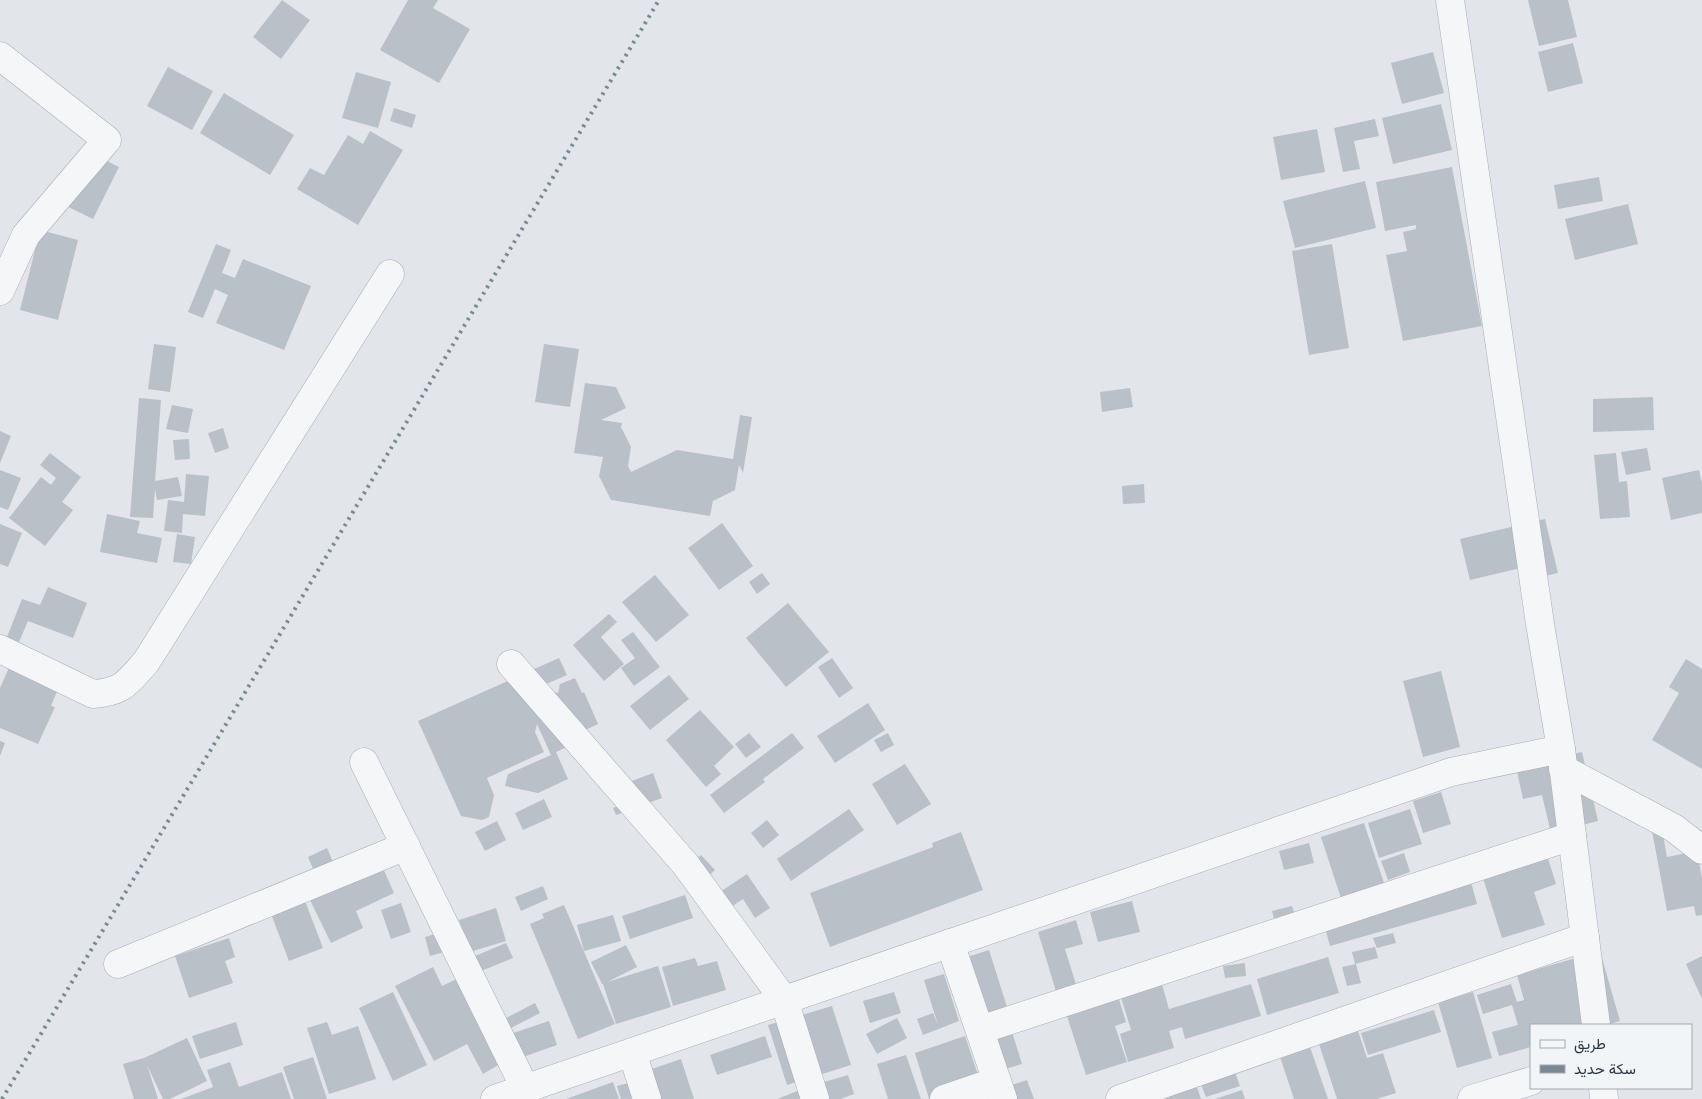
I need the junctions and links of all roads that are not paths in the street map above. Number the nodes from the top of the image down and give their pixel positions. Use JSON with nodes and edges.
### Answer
{"nodes":[{"id":1,"x":1450,"y":0,"type":"edge"},
{"id":2,"x":0,"y":56,"type":"edge"},
{"id":3,"x":390,"y":274,"type":"dead end"},
{"id":4,"x":0,"y":291,"type":"edge"},
{"id":5,"x":0,"y":649,"type":"edge"},
{"id":6,"x":511,"y":664,"type":"dead end"},
{"id":7,"x":1562,"y":759,"type":"junction"},
{"id":8,"x":364,"y":762,"type":"dead end"},
{"id":9,"x":1572,"y":836,"type":"junction"},
{"id":10,"x":406,"y":846,"type":"junction"},
{"id":11,"x":1702,"y":850,"type":"edge"},
{"id":12,"x":1585,"y":937,"type":"junction"},
{"id":13,"x":950,"y":943,"type":"junction"},
{"id":14,"x":118,"y":964,"type":"dead end"},
{"id":15,"x":784,"y":1000,"type":"junction"},
{"id":16,"x":1596,"y":1024,"type":"edge"},
{"id":17,"x":980,"y":1030,"type":"junction"},
{"id":18,"x":632,"y":1052,"type":"junction"},
{"id":19,"x":1530,"y":1081,"type":"edge"},
{"id":20,"x":525,"y":1088,"type":"junction"},
{"id":21,"x":1000,"y":1090,"type":"edge"},
{"id":22,"x":495,"y":1099,"type":"edge"},
{"id":23,"x":647,"y":1099,"type":"edge"},
{"id":24,"x":815,"y":1099,"type":"edge"},
{"id":25,"x":944,"y":1099,"type":"edge"},
{"id":26,"x":1120,"y":1099,"type":"edge"},
{"id":27,"x":1472,"y":1099,"type":"edge"}],
"edges":[{"from":1,"to":7,"type":"street"},
{"from":2,"to":4,"type":"street"},
{"from":3,"to":5,"type":"street"},
{"from":6,"to":15,"type":"street"},
{"from":7,"to":9,"type":"street"},
{"from":7,"to":11,"type":"street"},
{"from":7,"to":13,"type":"street"},
{"from":8,"to":10,"type":"street"},
{"from":9,"to":12,"type":"street"},
{"from":9,"to":17,"type":"street"},
{"from":10,"to":14,"type":"street"},
{"from":10,"to":20,"type":"street"},
{"from":12,"to":16,"type":"street"},
{"from":12,"to":26,"type":"street"},
{"from":13,"to":15,"type":"street"},
{"from":13,"to":17,"type":"street"},
{"from":15,"to":18,"type":"street"},
{"from":15,"to":24,"type":"street"},
{"from":17,"to":21,"type":"street"},
{"from":18,"to":20,"type":"street"},
{"from":18,"to":23,"type":"street"},
{"from":19,"to":27,"type":"street"},
{"from":20,"to":22,"type":"street"},
{"from":21,"to":25,"type":"street"}]}
